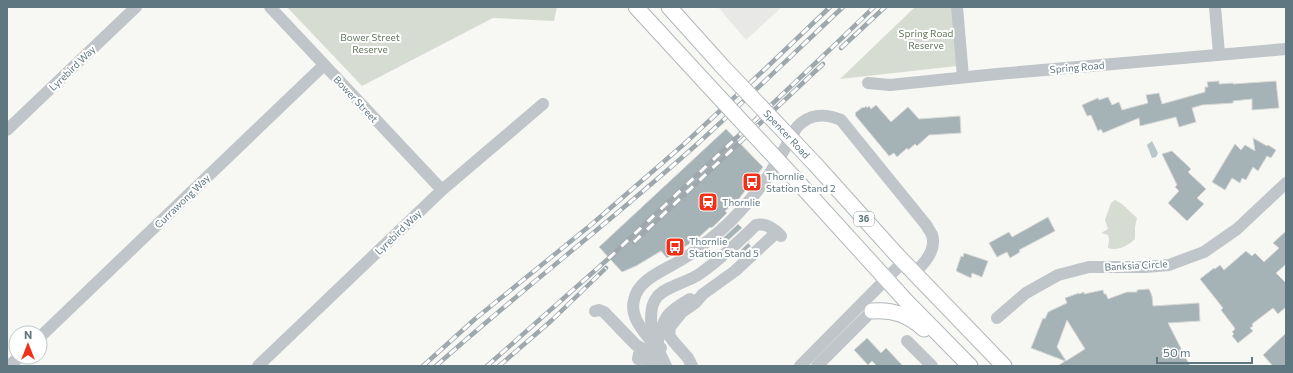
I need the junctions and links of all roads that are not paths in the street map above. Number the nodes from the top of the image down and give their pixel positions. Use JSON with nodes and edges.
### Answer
{"nodes":[{"id":1,"x":136,"y":7,"type":"edge"},
{"id":2,"x":270,"y":7,"type":"edge"},
{"id":3,"x":668,"y":7,"type":"edge"},
{"id":4,"x":957,"y":7,"type":"edge"},
{"id":5,"x":1215,"y":7,"type":"edge"},
{"id":6,"x":638,"y":9,"type":"edge"},
{"id":7,"x":1286,"y":49,"type":"edge"},
{"id":8,"x":1219,"y":54,"type":"junction"},
{"id":9,"x":324,"y":65,"type":"junction"},
{"id":10,"x":963,"y":77,"type":"junction"},
{"id":11,"x":868,"y":84,"type":"dead end"},
{"id":12,"x":543,"y":104,"type":"dead end"},
{"id":13,"x":7,"y":130,"type":"edge"},
{"id":14,"x":1286,"y":183,"type":"edge"},
{"id":15,"x":442,"y":190,"type":"junction"},
{"id":16,"x":904,"y":261,"type":"junction"},
{"id":17,"x":914,"y":272,"type":"junction"},
{"id":18,"x":886,"y":279,"type":"junction"},
{"id":19,"x":706,"y":298,"type":"junction"},
{"id":20,"x":594,"y":311,"type":"dead end"},
{"id":21,"x":872,"y":311,"type":"joint"},
{"id":22,"x":997,"y":318,"type":"dead end"},
{"id":23,"x":48,"y":329,"type":"edge"},
{"id":24,"x":907,"y":341,"type":"dead end"},
{"id":25,"x":656,"y":348,"type":"junction"},
{"id":26,"x":643,"y":349,"type":"junction"},
{"id":27,"x":680,"y":351,"type":"junction"},
{"id":28,"x":258,"y":366,"type":"edge"},
{"id":29,"x":662,"y":366,"type":"edge"},
{"id":30,"x":666,"y":366,"type":"edge"},
{"id":31,"x":692,"y":366,"type":"edge"},
{"id":32,"x":800,"y":366,"type":"edge"},
{"id":33,"x":817,"y":366,"type":"edge"},
{"id":34,"x":932,"y":366,"type":"edge"},
{"id":35,"x":962,"y":366,"type":"edge"},
{"id":36,"x":970,"y":366,"type":"edge"},
{"id":37,"x":1004,"y":366,"type":"edge"}],
"edges":[{"from":1,"to":13,"type":"street","name":"Lyrebird Way"},
{"from":2,"to":9,"type":"street","name":"Bower Street"},
{"from":3,"to":16,"type":"main road","name":"Spencer Road","number":"36","bridge":true},
{"from":4,"to":10,"type":"street"},
{"from":5,"to":8,"type":"street"},
{"from":6,"to":18,"type":"main road","number":"36","bridge":true},
{"from":7,"to":8,"type":"street","name":"Spring Road"},
{"from":8,"to":10,"type":"street","name":"Spring Road"},
{"from":9,"to":15,"type":"street","name":"Bower Street"},
{"from":9,"to":23,"type":"street","name":"Currawong Way"},
{"from":10,"to":11,"type":"street","name":"Spring Road"},
{"from":12,"to":15,"type":"street","name":"Lyrebird Way"},
{"from":14,"to":22,"type":"street","name":"Banksia Circle"},
{"from":15,"to":28,"type":"street","name":"Lyrebird Way"},
{"from":16,"to":17,"type":"main road","name":"Spencer Road","number":"36"},
{"from":16,"to":18,"type":"street"},
{"from":17,"to":25,"type":"street"},
{"from":17,"to":37,"type":"main road","name":"Spencer Road","number":"36"},
{"from":18,"to":32,"type":"street"},
{"from":18,"to":36,"type":"main road","number":"36"},
{"from":19,"to":25,"type":"street"},
{"from":19,"to":25,"type":"street"},
{"from":19,"to":27,"type":"street"},
{"from":20,"to":26,"type":"street"},
{"from":21,"to":33,"type":"street"},
{"from":21,"to":35,"type":"main road"},
{"from":24,"to":34,"type":"street"},
{"from":25,"to":26,"type":"street"},
{"from":25,"to":27,"type":"street"},
{"from":25,"to":30,"type":"street"},
{"from":26,"to":29,"type":"street"},
{"from":27,"to":31,"type":"street"}]}
